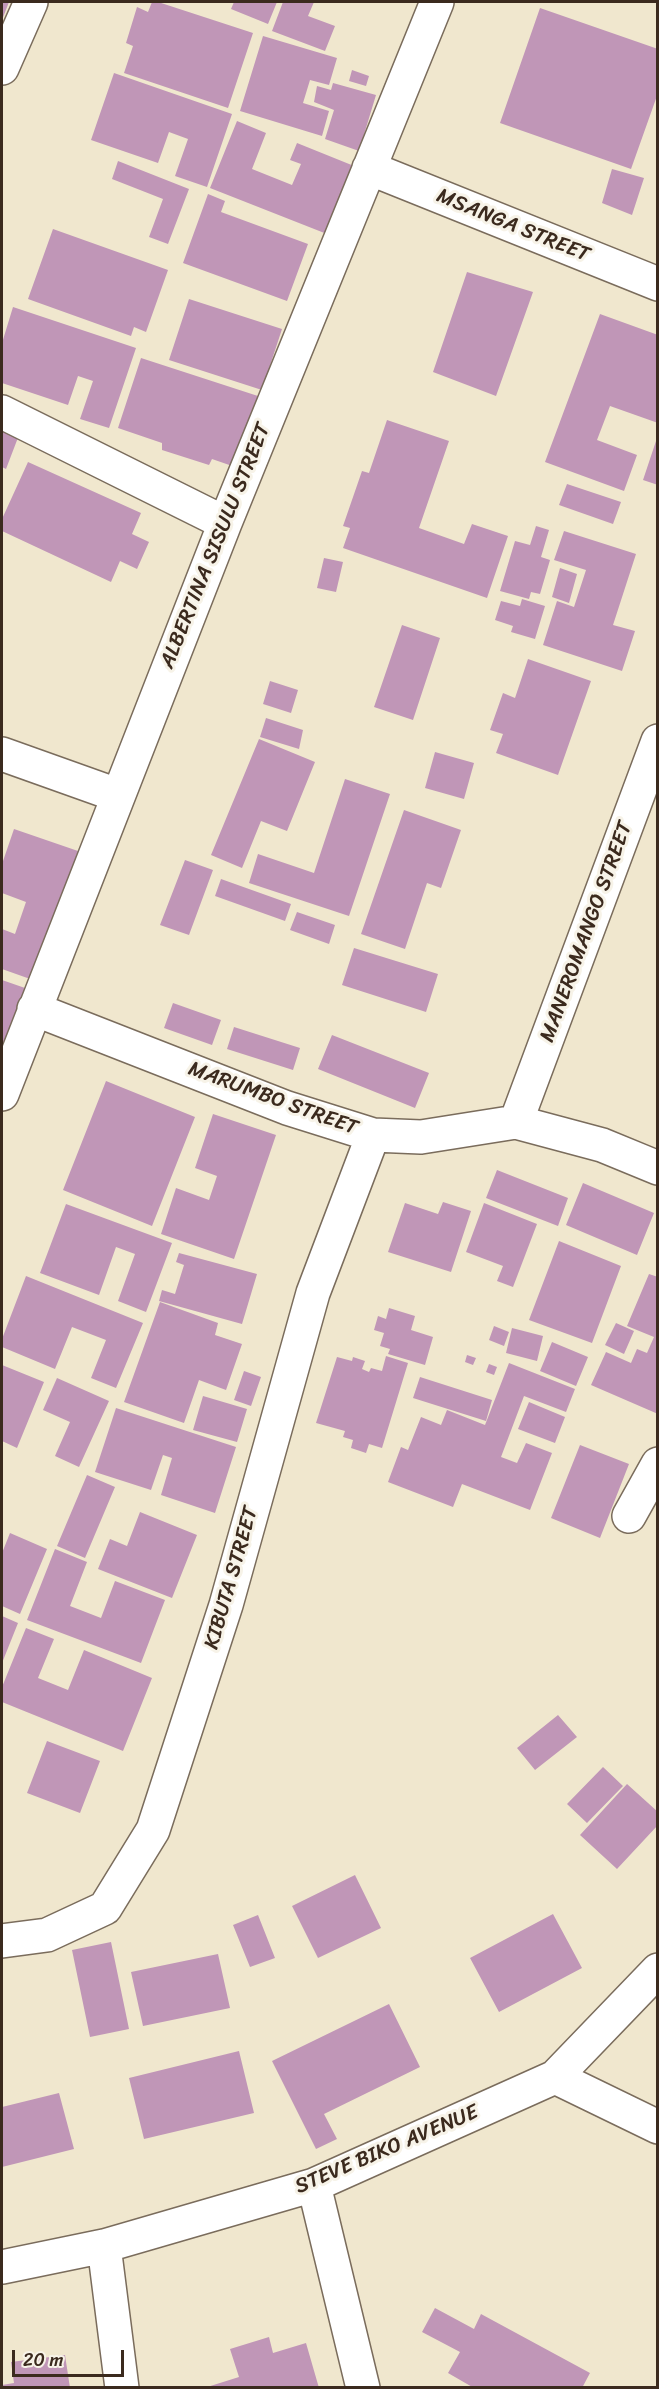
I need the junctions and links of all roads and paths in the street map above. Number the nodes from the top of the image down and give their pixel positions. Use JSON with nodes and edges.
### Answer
{"nodes":[{"id":1,"x":32,"y":2,"type":"edge"},
{"id":2,"x":437,"y":2,"type":"edge"},
{"id":3,"x":2,"y":68,"type":"edge"},
{"id":4,"x":369,"y":168,"type":"junction"},
{"id":5,"x":657,"y":284,"type":"edge"},
{"id":6,"x":2,"y":412,"type":"edge"},
{"id":7,"x":225,"y":523,"type":"junction"},
{"id":8,"x":657,"y":741,"type":"edge"},
{"id":9,"x":2,"y":754,"type":"edge"},
{"id":10,"x":117,"y":795,"type":"junction"},
{"id":11,"x":34,"y":1009,"type":"junction"},
{"id":12,"x":2,"y":1094,"type":"edge"},
{"id":13,"x":516,"y":1122,"type":"junction"},
{"id":14,"x":373,"y":1135,"type":"junction"},
{"id":15,"x":657,"y":1168,"type":"edge"},
{"id":16,"x":657,"y":1464,"type":"edge"},
{"id":17,"x":629,"y":1516,"type":"dead end"},
{"id":18,"x":2,"y":1941,"type":"edge"},
{"id":19,"x":657,"y":1970,"type":"edge"},
{"id":20,"x":555,"y":2077,"type":"junction"},
{"id":21,"x":657,"y":2127,"type":"edge"},
{"id":22,"x":314,"y":2185,"type":"junction"},
{"id":23,"x":104,"y":2246,"type":"junction"},
{"id":24,"x":2,"y":2267,"type":"edge"},
{"id":25,"x":122,"y":2388,"type":"edge"},
{"id":26,"x":363,"y":2388,"type":"edge"}],
"edges":[{"from":1,"to":3,"type":"street"},
{"from":2,"to":4,"type":"street","name":"ALBERTINA SISULU STREET"},
{"from":4,"to":5,"type":"street","name":"MSANGA STREET"},
{"from":4,"to":7,"type":"street","name":"ALBERTINA SISULU STREET"},
{"from":6,"to":7,"type":"street"},
{"from":7,"to":10,"type":"street","name":"ALBERTINA SISULU STREET"},
{"from":8,"to":13,"type":"street","name":"MANEROMANGO STREET"},
{"from":9,"to":10,"type":"street"},
{"from":10,"to":11,"type":"street","name":"ALBERTINA SISULU STREET"},
{"from":11,"to":12,"type":"street","name":"ALBERTINA SISULU STREET"},
{"from":11,"to":14,"type":"street","name":"MARUMBO STREET"},
{"from":13,"to":14,"type":"street","name":"MARUMBO STREET"},
{"from":13,"to":15,"type":"street","name":"MARUMBO STREET"},
{"from":14,"to":18,"type":"street","name":"KIBUTA STREET"},
{"from":16,"to":17,"type":"street"},
{"from":19,"to":20,"type":"street","name":"STEVE BIKO AVENUE"},
{"from":20,"to":21,"type":"street"},
{"from":20,"to":22,"type":"street","name":"STEVE BIKO AVENUE"},
{"from":22,"to":23,"type":"street","name":"STEVE BIKO AVENUE"},
{"from":22,"to":26,"type":"street"},
{"from":23,"to":24,"type":"street","name":"STEVE BIKO AVENUE"},
{"from":23,"to":25,"type":"street"}]}
